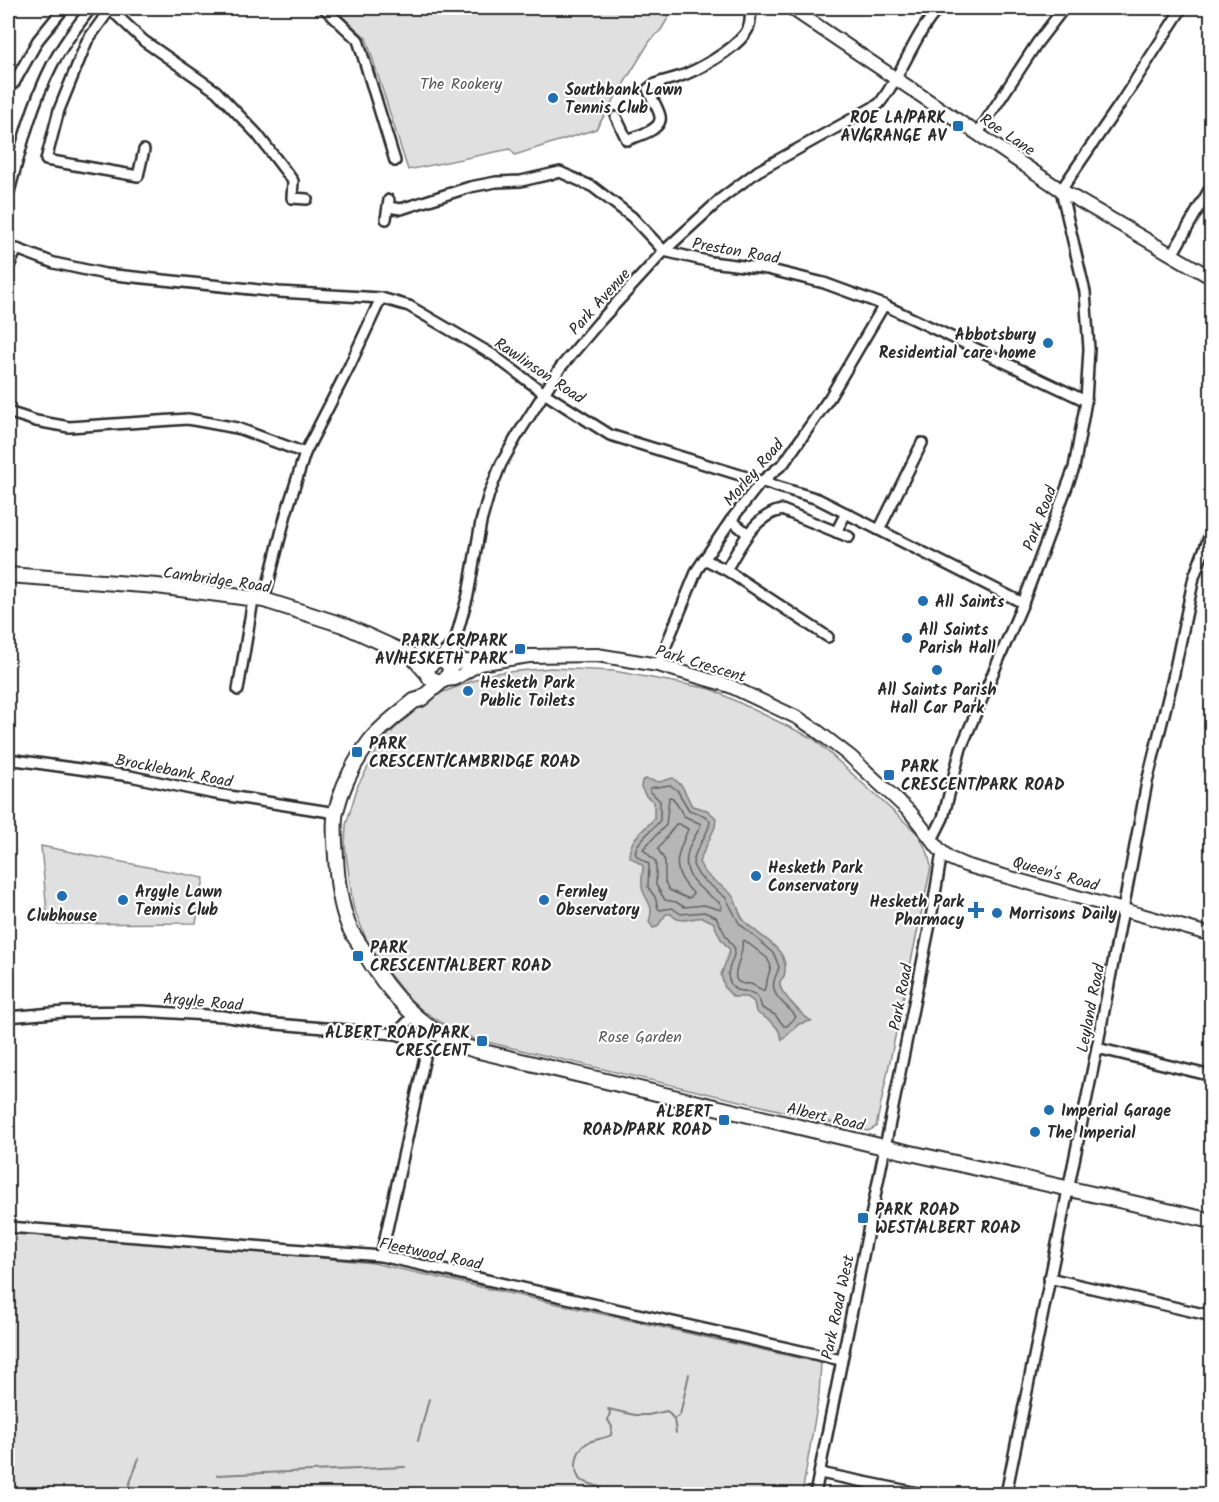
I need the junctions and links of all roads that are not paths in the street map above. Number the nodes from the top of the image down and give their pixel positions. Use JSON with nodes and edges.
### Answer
{"nodes":[{"id":1,"x":64,"y":8,"type":"edge"},
{"id":2,"x":91,"y":8,"type":"edge"},
{"id":3,"x":109,"y":8,"type":"edge"},
{"id":4,"x":324,"y":8,"type":"edge"},
{"id":5,"x":750,"y":8,"type":"edge"},
{"id":6,"x":791,"y":8,"type":"edge"},
{"id":7,"x":939,"y":8,"type":"edge"},
{"id":8,"x":1064,"y":8,"type":"edge"},
{"id":9,"x":1182,"y":8,"type":"edge"},
{"id":10,"x":896,"y":79,"type":"junction"},
{"id":11,"x":8,"y":82,"type":"edge"},
{"id":12,"x":616,"y":117,"type":"dead end"},
{"id":13,"x":978,"y":133,"type":"junction"},
{"id":14,"x":144,"y":150,"type":"dead end"},
{"id":15,"x":395,"y":161,"type":"dead end"},
{"id":16,"x":1212,"y":185,"type":"edge"},
{"id":17,"x":1061,"y":190,"type":"junction"},
{"id":18,"x":8,"y":195,"type":"edge"},
{"id":19,"x":307,"y":199,"type":"dead end"},
{"id":20,"x":386,"y":219,"type":"dead end"},
{"id":21,"x":664,"y":251,"type":"junction"},
{"id":22,"x":1172,"y":255,"type":"junction"},
{"id":23,"x":8,"y":268,"type":"edge"},
{"id":24,"x":1212,"y":278,"type":"edge"},
{"id":25,"x":381,"y":298,"type":"junction"},
{"id":26,"x":884,"y":305,"type":"junction"},
{"id":27,"x":544,"y":393,"type":"junction"},
{"id":28,"x":1086,"y":401,"type":"junction"},
{"id":29,"x":8,"y":412,"type":"edge"},
{"id":30,"x":922,"y":443,"type":"dead end"},
{"id":31,"x":305,"y":453,"type":"junction"},
{"id":32,"x":761,"y":482,"type":"junction"},
{"id":33,"x":846,"y":513,"type":"junction"},
{"id":34,"x":731,"y":520,"type":"junction"},
{"id":35,"x":1212,"y":529,"type":"edge"},
{"id":36,"x":879,"y":530,"type":"junction"},
{"id":37,"x":836,"y":532,"type":"junction"},
{"id":38,"x":748,"y":534,"type":"junction"},
{"id":39,"x":849,"y":537,"type":"dead end"},
{"id":40,"x":704,"y":559,"type":"junction"},
{"id":41,"x":726,"y":570,"type":"junction"},
{"id":42,"x":8,"y":575,"type":"edge"},
{"id":43,"x":258,"y":600,"type":"junction"},
{"id":44,"x":1023,"y":603,"type":"junction"},
{"id":45,"x":828,"y":637,"type":"dead end"},
{"id":46,"x":412,"y":656,"type":"junction"},
{"id":47,"x":443,"y":662,"type":"junction"},
{"id":48,"x":479,"y":664,"type":"junction"},
{"id":49,"x":658,"y":665,"type":"junction"},
{"id":50,"x":428,"y":675,"type":"junction"},
{"id":51,"x":444,"y":681,"type":"junction"},
{"id":52,"x":238,"y":690,"type":"dead end"},
{"id":53,"x":414,"y":701,"type":"junction"},
{"id":54,"x":8,"y":759,"type":"edge"},
{"id":55,"x":336,"y":813,"type":"junction"},
{"id":56,"x":911,"y":813,"type":"joint"},
{"id":57,"x":932,"y":840,"type":"junction"},
{"id":58,"x":942,"y":852,"type":"junction"},
{"id":59,"x":1124,"y":910,"type":"junction"},
{"id":60,"x":1212,"y":935,"type":"edge"},
{"id":61,"x":414,"y":1016,"type":"junction"},
{"id":62,"x":8,"y":1017,"type":"edge"},
{"id":63,"x":396,"y":1034,"type":"junction"},
{"id":64,"x":431,"y":1035,"type":"junction"},
{"id":65,"x":1097,"y":1048,"type":"junction"},
{"id":66,"x":1212,"y":1076,"type":"edge"},
{"id":67,"x":885,"y":1147,"type":"junction"},
{"id":68,"x":1068,"y":1188,"type":"junction"},
{"id":69,"x":1212,"y":1221,"type":"edge"},
{"id":70,"x":8,"y":1227,"type":"edge"},
{"id":71,"x":381,"y":1256,"type":"junction"},
{"id":72,"x":1049,"y":1278,"type":"junction"},
{"id":73,"x":1212,"y":1316,"type":"edge"},
{"id":74,"x":841,"y":1360,"type":"junction"},
{"id":75,"x":820,"y":1473,"type":"junction"},
{"id":76,"x":815,"y":1494,"type":"edge"},
{"id":77,"x":923,"y":1494,"type":"edge"},
{"id":78,"x":1006,"y":1494,"type":"edge"}],
"edges":[{"from":1,"to":11,"type":"street"},
{"from":2,"to":18,"type":"street"},
{"from":3,"to":14,"type":"street"},
{"from":3,"to":19,"type":"street"},
{"from":4,"to":15,"type":"street"},
{"from":5,"to":12,"type":"street"},
{"from":6,"to":10,"type":"main road","name":"Roe Lane"},
{"from":7,"to":10,"type":"street","name":"Park Avenue"},
{"from":8,"to":13,"type":"street"},
{"from":9,"to":17,"type":"street"},
{"from":10,"to":13,"type":"main road","name":"Roe Lane"},
{"from":10,"to":21,"type":"street","name":"Park Avenue"},
{"from":13,"to":17,"type":"main road","name":"Roe Lane"},
{"from":16,"to":22,"type":"street"},
{"from":17,"to":22,"type":"main road","name":"Roe Lane"},
{"from":17,"to":28,"type":"street","name":"Park Road"},
{"from":20,"to":21,"type":"street"},
{"from":21,"to":26,"type":"street","name":"Preston Road"},
{"from":21,"to":27,"type":"street","name":"Park Avenue"},
{"from":22,"to":24,"type":"main road","name":"Roe Lane"},
{"from":23,"to":25,"type":"street","name":"Rawlinson Road"},
{"from":25,"to":27,"type":"street","name":"Rawlinson Road"},
{"from":25,"to":31,"type":"street"},
{"from":26,"to":28,"type":"street","name":"Preston Road"},
{"from":26,"to":32,"type":"street","name":"Morley Road"},
{"from":27,"to":32,"type":"street","name":"Rawlinson Road"},
{"from":27,"to":47,"type":"street","name":"Park Avenue"},
{"from":28,"to":44,"type":"street","name":"Park Road"},
{"from":29,"to":31,"type":"street"},
{"from":30,"to":36,"type":"street"},
{"from":31,"to":43,"type":"street"},
{"from":32,"to":33,"type":"street","name":"Rawlinson Road"},
{"from":32,"to":34,"type":"street","name":"Morley Road"},
{"from":33,"to":36,"type":"street","name":"Rawlinson Road"},
{"from":33,"to":37,"type":"street"},
{"from":34,"to":38,"type":"street"},
{"from":34,"to":40,"type":"street","name":"Morley Road"},
{"from":35,"to":59,"type":"street","name":"Leyland Road"},
{"from":36,"to":44,"type":"street","name":"Rawlinson Road"},
{"from":37,"to":38,"type":"street"},
{"from":37,"to":39,"type":"street"},
{"from":38,"to":41,"type":"street"},
{"from":40,"to":41,"type":"street"},
{"from":40,"to":49,"type":"street","name":"Morley Road"},
{"from":41,"to":45,"type":"street"},
{"from":42,"to":43,"type":"highway","name":"Cambridge Road"},
{"from":43,"to":46,"type":"highway","name":"Cambridge Road"},
{"from":43,"to":52,"type":"street"},
{"from":44,"to":57,"type":"street","name":"Park Road"},
{"from":46,"to":47,"type":"highway","name":"Cambridge Road"},
{"from":46,"to":50,"type":"highway","name":"Cambridge Road"},
{"from":47,"to":48,"type":"main road","name":"Park Crescent"},
{"from":47,"to":50,"type":"highway"},
{"from":47,"to":51,"type":"highway"},
{"from":48,"to":49,"type":"main road","name":"Park Crescent"},
{"from":48,"to":51,"type":"main road","name":"Park Crescent"},
{"from":49,"to":56,"type":"main road","name":"Park Crescent"},
{"from":50,"to":51,"type":"highway"},
{"from":50,"to":53,"type":"highway","name":"Park Crescent"},
{"from":51,"to":53,"type":"highway","name":"Park Crescent"},
{"from":53,"to":55,"type":"highway","name":"Park Crescent"},
{"from":54,"to":55,"type":"street","name":"Brocklebank Road"},
{"from":55,"to":61,"type":"highway","name":"Park Crescent"},
{"from":56,"to":57,"type":"main road","name":"Queen's Road"},
{"from":57,"to":58,"type":"main road","name":"Queen's Road"},
{"from":58,"to":59,"type":"main road","name":"Queen's Road"},
{"from":58,"to":67,"type":"street","name":"Park Road"},
{"from":59,"to":60,"type":"main road","name":"Queen's Road"},
{"from":59,"to":65,"type":"street","name":"Leyland Road"},
{"from":61,"to":63,"type":"street"},
{"from":61,"to":64,"type":"highway","name":"Park Crescent"},
{"from":62,"to":63,"type":"street","name":"Argyle Road"},
{"from":63,"to":64,"type":"street","name":"Argyle Road"},
{"from":64,"to":67,"type":"highway","name":"Albert Road"},
{"from":64,"to":71,"type":"street"},
{"from":65,"to":66,"type":"street"},
{"from":65,"to":68,"type":"street","name":"Leyland Road"},
{"from":67,"to":68,"type":"highway","name":"Albert Road"},
{"from":67,"to":74,"type":"street","name":"Park Road West"},
{"from":68,"to":69,"type":"highway","name":"Albert Road"},
{"from":68,"to":72,"type":"street","name":"Leyland Road"},
{"from":70,"to":71,"type":"street","name":"Fleetwood Road"},
{"from":71,"to":74,"type":"street","name":"Fleetwood Road"},
{"from":72,"to":73,"type":"street"},
{"from":72,"to":78,"type":"street","name":"Leyland Road"},
{"from":74,"to":75,"type":"street","name":"Park Road West"},
{"from":75,"to":76,"type":"street","name":"Park Road West"},
{"from":75,"to":77,"type":"street"}]}
